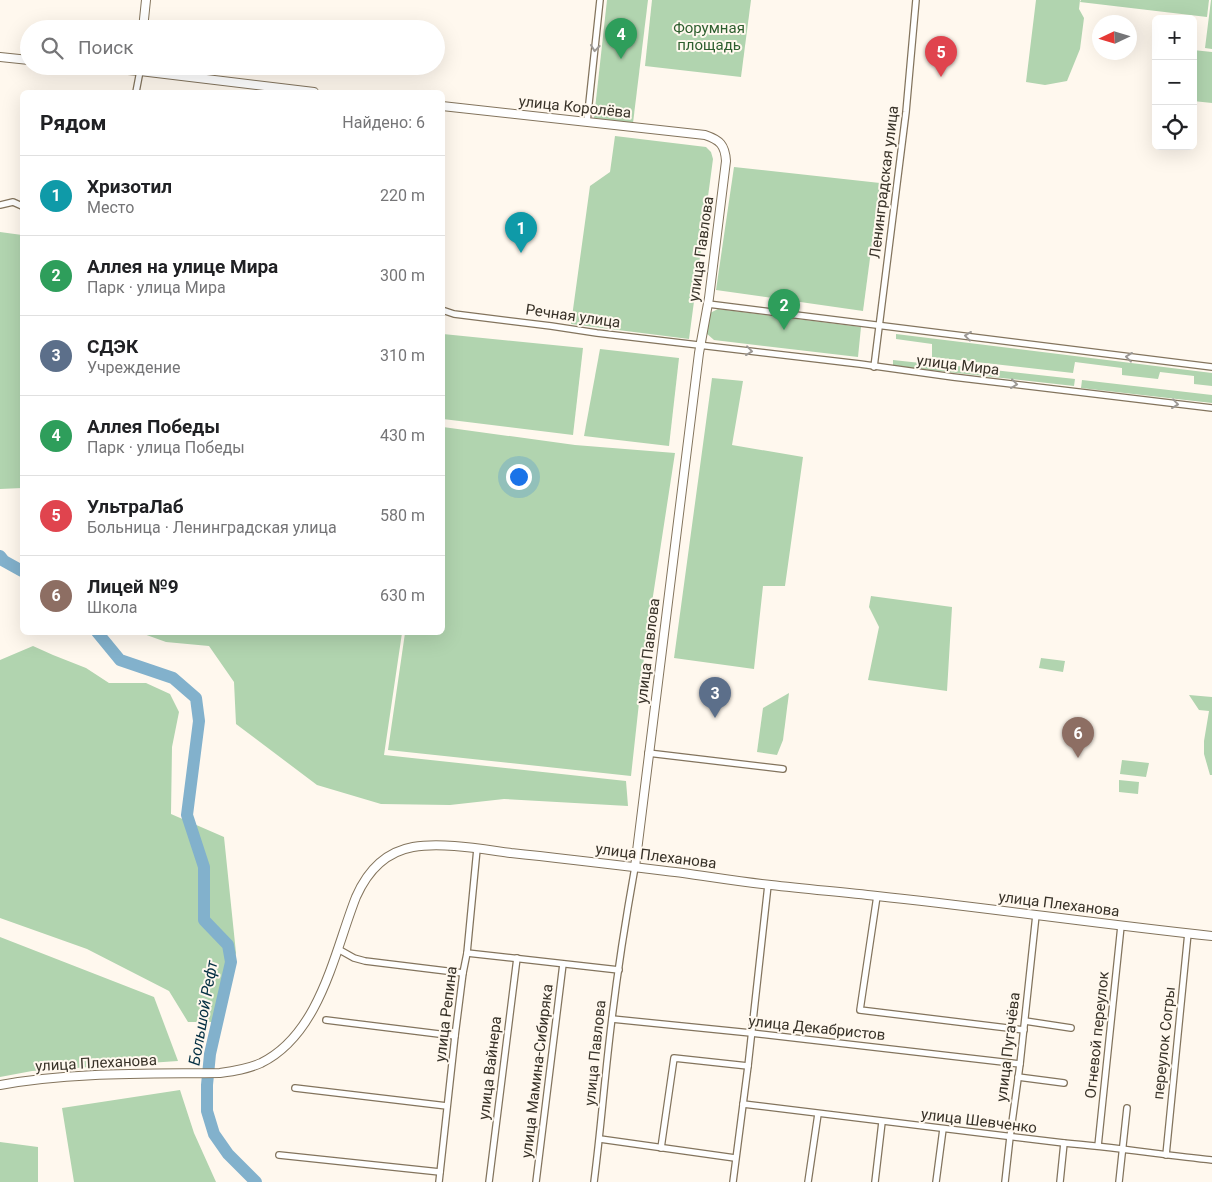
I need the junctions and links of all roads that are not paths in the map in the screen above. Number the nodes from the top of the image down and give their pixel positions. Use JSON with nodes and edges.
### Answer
{"nodes":[{"id":1,"x":146,"y":0,"type":"edge"},
{"id":2,"x":600,"y":0,"type":"edge"},
{"id":3,"x":916,"y":0,"type":"edge"},
{"id":4,"x":144,"y":20,"type":"edge"},
{"id":5,"x":0,"y":57,"type":"edge"},
{"id":6,"x":20,"y":59,"type":"edge"},
{"id":7,"x":139,"y":75,"type":"edge"},
{"id":8,"x":191,"y":75,"type":"edge"},
{"id":9,"x":136,"y":90,"type":"edge"},
{"id":10,"x":300,"y":90,"type":"edge"},
{"id":11,"x":445,"y":106,"type":"edge"},
{"id":12,"x":587,"y":122,"type":"junction"},
{"id":13,"x":705,"y":135,"type":"joint"},
{"id":14,"x":0,"y":205,"type":"edge"},
{"id":15,"x":20,"y":205,"type":"edge"},
{"id":16,"x":708,"y":304,"type":"junction"},
{"id":17,"x":445,"y":311,"type":"edge"},
{"id":18,"x":879,"y":325,"type":"junction"},
{"id":19,"x":700,"y":345,"type":"junction"},
{"id":20,"x":874,"y":367,"type":"junction"},
{"id":21,"x":1212,"y":367,"type":"edge"},
{"id":22,"x":1212,"y":408,"type":"edge"},
{"id":23,"x":648,"y":753,"type":"junction"},
{"id":24,"x":783,"y":769,"type":"dead end"},
{"id":25,"x":477,"y":849,"type":"junction"},
{"id":26,"x":635,"y":867,"type":"junction"},
{"id":27,"x":768,"y":885,"type":"junction"},
{"id":28,"x":877,"y":896,"type":"junction"},
{"id":29,"x":1036,"y":916,"type":"junction"},
{"id":30,"x":1121,"y":926,"type":"junction"},
{"id":31,"x":1188,"y":933,"type":"junction"},
{"id":32,"x":1212,"y":936,"type":"edge"},
{"id":33,"x":338,"y":949,"type":"junction"},
{"id":34,"x":467,"y":953,"type":"junction"},
{"id":35,"x":517,"y":958,"type":"junction"},
{"id":36,"x":563,"y":964,"type":"junction"},
{"id":37,"x":619,"y":970,"type":"junction"},
{"id":38,"x":463,"y":973,"type":"junction"},
{"id":39,"x":612,"y":1019,"type":"junction"},
{"id":40,"x":326,"y":1020,"type":"dead end"},
{"id":41,"x":1025,"y":1021,"type":"junction"},
{"id":42,"x":1071,"y":1028,"type":"dead end"},
{"id":43,"x":1024,"y":1030,"type":"junction"},
{"id":44,"x":751,"y":1033,"type":"junction"},
{"id":45,"x":455,"y":1036,"type":"junction"},
{"id":46,"x":1020,"y":1064,"type":"junction"},
{"id":47,"x":748,"y":1066,"type":"junction"},
{"id":48,"x":1018,"y":1077,"type":"junction"},
{"id":49,"x":1064,"y":1083,"type":"dead end"},
{"id":50,"x":0,"y":1085,"type":"edge"},
{"id":51,"x":295,"y":1088,"type":"dead end"},
{"id":52,"x":743,"y":1104,"type":"junction"},
{"id":53,"x":448,"y":1106,"type":"junction"},
{"id":54,"x":1127,"y":1108,"type":"dead end"},
{"id":55,"x":818,"y":1114,"type":"junction"},
{"id":56,"x":882,"y":1122,"type":"junction"},
{"id":57,"x":943,"y":1129,"type":"junction"},
{"id":58,"x":1010,"y":1137,"type":"junction"},
{"id":59,"x":600,"y":1139,"type":"junction"},
{"id":60,"x":1064,"y":1143,"type":"junction"},
{"id":61,"x":1098,"y":1146,"type":"junction"},
{"id":62,"x":661,"y":1148,"type":"junction"},
{"id":63,"x":1123,"y":1149,"type":"junction"},
{"id":64,"x":279,"y":1155,"type":"dead end"},
{"id":65,"x":1166,"y":1155,"type":"junction"},
{"id":66,"x":735,"y":1158,"type":"junction"},
{"id":67,"x":1212,"y":1160,"type":"edge"},
{"id":68,"x":440,"y":1172,"type":"junction"},
{"id":69,"x":439,"y":1182,"type":"edge"},
{"id":70,"x":489,"y":1182,"type":"edge"},
{"id":71,"x":536,"y":1182,"type":"edge"},
{"id":72,"x":594,"y":1182,"type":"edge"},
{"id":73,"x":732,"y":1182,"type":"edge"},
{"id":74,"x":808,"y":1182,"type":"edge"},
{"id":75,"x":875,"y":1182,"type":"edge"},
{"id":76,"x":936,"y":1182,"type":"edge"},
{"id":77,"x":1005,"y":1182,"type":"edge"},
{"id":78,"x":1060,"y":1182,"type":"edge"},
{"id":79,"x":1119,"y":1182,"type":"edge"}],
"edges":[{"from":1,"to":4,"type":"main road"},
{"from":2,"to":12,"type":"street","one_way":true},
{"from":3,"to":18,"type":"street","name":"Ленинградская улица"},
{"from":5,"to":6,"type":"main road"},
{"from":7,"to":9,"type":"street"},
{"from":8,"to":10,"type":"main road"},
{"from":11,"to":12,"type":"main road","name":"улица Королёва"},
{"from":12,"to":13,"type":"main road","name":"улица Королёва"},
{"from":13,"to":16,"type":"main road","name":"улица Павлова"},
{"from":14,"to":15,"type":"street"},
{"from":16,"to":18,"type":"street","name":"улица Мира"},
{"from":16,"to":19,"type":"main road","name":"улица Павлова"},
{"from":17,"to":19,"type":"street","name":"Речная улица"},
{"from":18,"to":20,"type":"street","name":"Ленинградская улица"},
{"from":21,"to":18,"type":"street","name":"улица Мира","one_way":true},
{"from":19,"to":20,"type":"street","name":"улица Мира","one_way":true},
{"from":19,"to":23,"type":"main road","name":"улица Павлова"},
{"from":20,"to":22,"type":"street","name":"улица Мира","one_way":true},
{"from":23,"to":24,"type":"street"},
{"from":23,"to":26,"type":"main road","name":"улица Павлова"},
{"from":25,"to":26,"type":"main road","name":"улица Плеханова"},
{"from":25,"to":33,"type":"main road","name":"улица Плеханова"},
{"from":25,"to":34,"type":"street","name":"улица Репина"},
{"from":26,"to":27,"type":"main road","name":"улица Плеханова"},
{"from":26,"to":37,"type":"street","name":"улица Павлова"},
{"from":27,"to":28,"type":"main road","name":"улица Плеханова"},
{"from":27,"to":44,"type":"street"},
{"from":28,"to":29,"type":"main road","name":"улица Плеханова"},
{"from":28,"to":43,"type":"street"},
{"from":29,"to":30,"type":"main road","name":"улица Плеханова"},
{"from":29,"to":41,"type":"street","name":"улица Пугачёва"},
{"from":30,"to":31,"type":"main road","name":"улица Плеханова"},
{"from":30,"to":61,"type":"street","name":"Огневой переулок"},
{"from":31,"to":32,"type":"main road","name":"улица Плеханова"},
{"from":31,"to":65,"type":"street","name":"переулок Согры"},
{"from":33,"to":38,"type":"street"},
{"from":33,"to":50,"type":"main road","name":"улица Плеханова"},
{"from":34,"to":35,"type":"street"},
{"from":34,"to":38,"type":"street","name":"улица Репина"},
{"from":35,"to":36,"type":"street"},
{"from":35,"to":70,"type":"street","name":"улица Вайнера"},
{"from":36,"to":37,"type":"street"},
{"from":36,"to":71,"type":"street","name":"улица Мамина-Сибиряка"},
{"from":37,"to":39,"type":"street","name":"улица Павлова"},
{"from":38,"to":45,"type":"street","name":"улица Репина"},
{"from":39,"to":44,"type":"street","name":"улица Декабристов"},
{"from":39,"to":59,"type":"street","name":"улица Павлова"},
{"from":40,"to":45,"type":"street"},
{"from":41,"to":42,"type":"street"},
{"from":41,"to":43,"type":"street","name":"улица Пугачёва"},
{"from":43,"to":46,"type":"street","name":"улица Пугачёва"},
{"from":44,"to":46,"type":"street","name":"улица Декабристов"},
{"from":44,"to":47,"type":"street"},
{"from":45,"to":53,"type":"street","name":"улица Репина"},
{"from":46,"to":48,"type":"street","name":"улица Пугачёва"},
{"from":47,"to":52,"type":"street"},
{"from":47,"to":62,"type":"street"},
{"from":48,"to":49,"type":"street"},
{"from":48,"to":58,"type":"street","name":"улица Пугачёва"},
{"from":51,"to":53,"type":"street"},
{"from":52,"to":55,"type":"street","name":"улица Шевченко"},
{"from":52,"to":66,"type":"street"},
{"from":53,"to":68,"type":"street","name":"улица Репина"},
{"from":54,"to":63,"type":"street"},
{"from":55,"to":56,"type":"street","name":"улица Шевченко"},
{"from":55,"to":74,"type":"street"},
{"from":56,"to":57,"type":"street","name":"улица Шевченко"},
{"from":56,"to":75,"type":"street"},
{"from":57,"to":58,"type":"street","name":"улица Шевченко"},
{"from":57,"to":76,"type":"street"},
{"from":58,"to":60,"type":"street","name":"улица Шевченко"},
{"from":58,"to":77,"type":"street","name":"улица Пугачёва"},
{"from":59,"to":62,"type":"street"},
{"from":59,"to":72,"type":"street","name":"улица Павлова"},
{"from":60,"to":61,"type":"street","name":"улица Шевченко"},
{"from":60,"to":78,"type":"street"},
{"from":61,"to":63,"type":"street","name":"улица Шевченко"},
{"from":62,"to":66,"type":"street"},
{"from":63,"to":65,"type":"street","name":"улица Шевченко"},
{"from":63,"to":79,"type":"street"},
{"from":64,"to":68,"type":"street"},
{"from":65,"to":67,"type":"street","name":"улица Шевченко"},
{"from":66,"to":73,"type":"street"},
{"from":68,"to":69,"type":"street","name":"улица Репина"}]}
